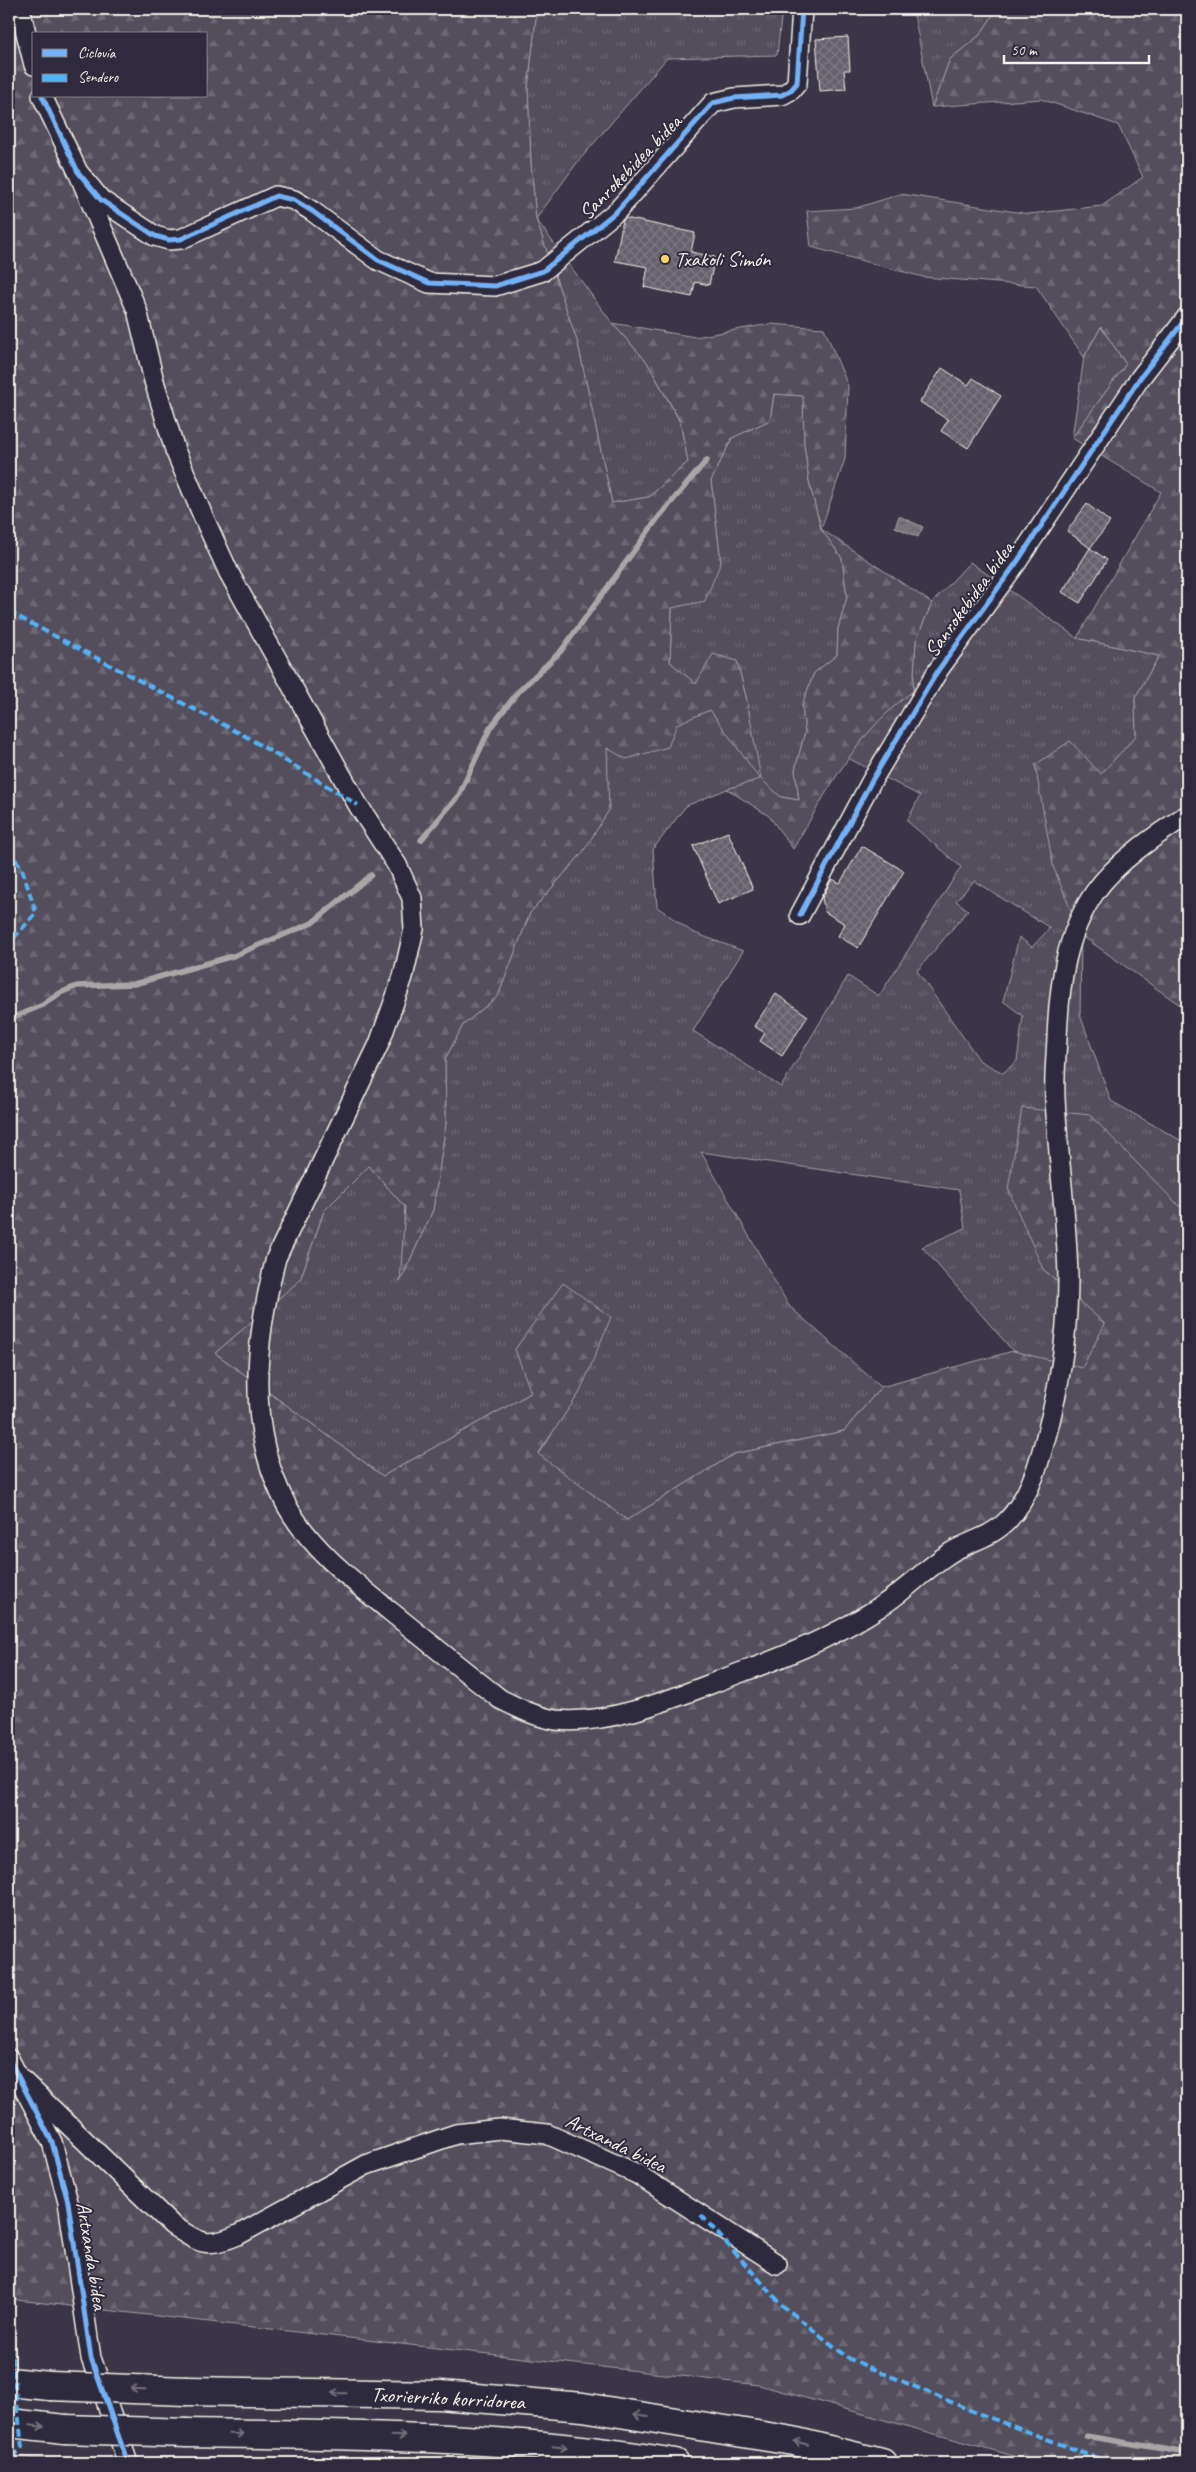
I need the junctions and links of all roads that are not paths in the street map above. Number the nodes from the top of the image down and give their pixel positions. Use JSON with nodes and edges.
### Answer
{"nodes":[{"id":1,"x":20,"y":9,"type":"edge"},
{"id":2,"x":802,"y":9,"type":"edge"},
{"id":3,"x":32,"y":57,"type":"edge"},
{"id":4,"x":43,"y":98,"type":"edge"},
{"id":5,"x":78,"y":172,"type":"junction"},
{"id":6,"x":1187,"y":316,"type":"edge"},
{"id":7,"x":1187,"y":815,"type":"edge"},
{"id":8,"x":800,"y":915,"type":"dead end"},
{"id":9,"x":9,"y":2058,"type":"edge"},
{"id":10,"x":22,"y":2080,"type":"junction"},
{"id":11,"x":777,"y":2264,"type":"dead end"},
{"id":12,"x":9,"y":2382,"type":"edge"},
{"id":13,"x":9,"y":2423,"type":"edge"},
{"id":14,"x":128,"y":2463,"type":"edge"},
{"id":15,"x":675,"y":2463,"type":"edge"},
{"id":16,"x":882,"y":2463,"type":"edge"}],
"edges":[{"from":1,"to":3,"type":"street"},
{"from":2,"to":5,"type":"street","name":"Sanrokebidea bidea"},
{"from":4,"to":5,"type":"street","name":"Sanrokebidea bidea"},
{"from":5,"to":7,"type":"street"},
{"from":6,"to":8,"type":"street","name":"Sanrokebidea bidea"},
{"from":9,"to":10,"type":"street","name":"Artxanda bidea"},
{"from":10,"to":11,"type":"street","name":"Artxanda bidea"},
{"from":10,"to":14,"type":"street","name":"Artxanda bidea"},
{"from":16,"to":12,"type":"highway","name":"Txorierriko korridorea","one_way":true,"bridge":true},
{"from":13,"to":15,"type":"highway","name":"Txorierriko korridorea","one_way":true,"bridge":true}]}
